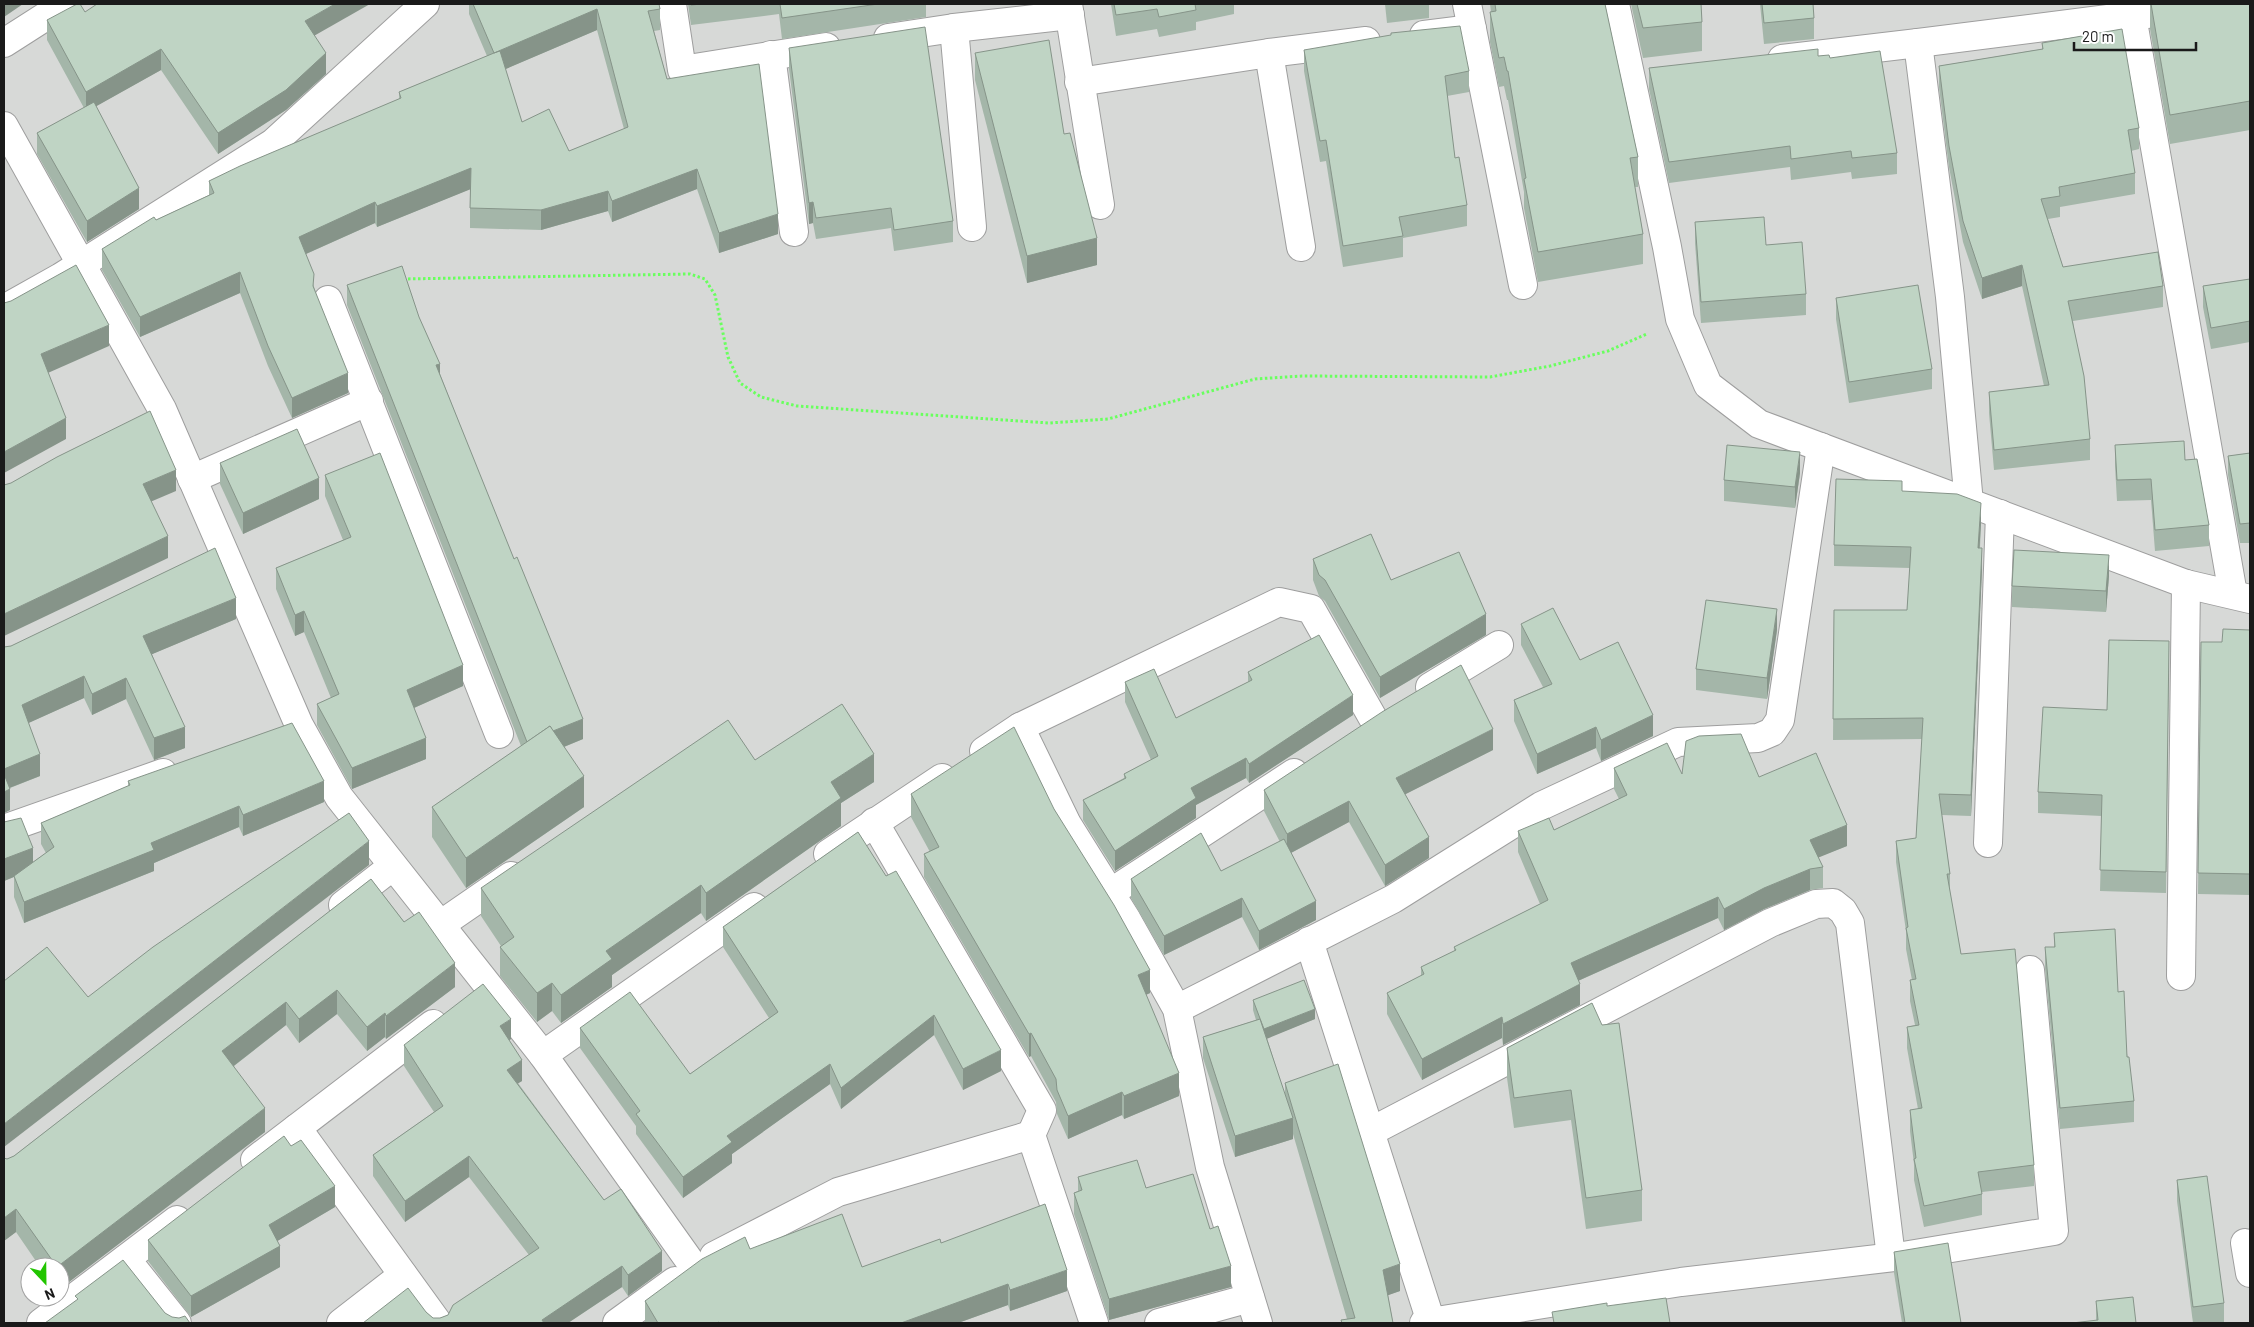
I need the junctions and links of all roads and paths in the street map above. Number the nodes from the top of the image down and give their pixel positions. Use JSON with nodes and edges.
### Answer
{"nodes":[{"id":1,"x":65,"y":4,"type":"edge"},
{"id":2,"x":425,"y":4,"type":"edge"},
{"id":3,"x":672,"y":4,"type":"edge"},
{"id":4,"x":1615,"y":4,"type":"edge"},
{"id":5,"x":2225,"y":4,"type":"edge"},
{"id":6,"x":1069,"y":9,"type":"edge"},
{"id":7,"x":1470,"y":16,"type":"edge"},
{"id":8,"x":2132,"y":16,"type":"junction"},
{"id":9,"x":954,"y":28,"type":"junction"},
{"id":10,"x":4,"y":43,"type":"edge"},
{"id":11,"x":1918,"y":44,"type":"junction"},
{"id":12,"x":1269,"y":53,"type":"junction"},
{"id":13,"x":771,"y":56,"type":"junction"},
{"id":14,"x":1759,"y":61,"type":"edge"},
{"id":15,"x":1660,"y":72,"type":"edge"},
{"id":16,"x":1630,"y":76,"type":"junction"},
{"id":17,"x":1079,"y":82,"type":"junction"},
{"id":18,"x":4,"y":126,"type":"edge"},
{"id":19,"x":1100,"y":204,"type":"dead end"},
{"id":20,"x":972,"y":227,"type":"dead end"},
{"id":21,"x":794,"y":232,"type":"dead end"},
{"id":22,"x":1301,"y":247,"type":"dead end"},
{"id":23,"x":82,"y":264,"type":"junction"},
{"id":24,"x":398,"y":280,"type":"edge"},
{"id":25,"x":1522,"y":285,"type":"dead end"},
{"id":26,"x":328,"y":300,"type":"dead end"},
{"id":27,"x":4,"y":309,"type":"edge"},
{"id":28,"x":1680,"y":319,"type":"junction"},
{"id":29,"x":368,"y":401,"type":"junction"},
{"id":30,"x":162,"y":409,"type":"junction"},
{"id":31,"x":136,"y":422,"type":"edge"},
{"id":32,"x":1821,"y":447,"type":"junction"},
{"id":33,"x":192,"y":479,"type":"junction"},
{"id":34,"x":1969,"y":502,"type":"junction"},
{"id":35,"x":2000,"y":514,"type":"junction"},
{"id":36,"x":222,"y":549,"type":"junction"},
{"id":37,"x":196,"y":562,"type":"edge"},
{"id":38,"x":2186,"y":584,"type":"junction"},
{"id":39,"x":2242,"y":596,"type":"edge"},
{"id":40,"x":1499,"y":646,"type":"dead end"},
{"id":41,"x":299,"y":725,"type":"junction"},
{"id":42,"x":1020,"y":727,"type":"junction"},
{"id":43,"x":271,"y":734,"type":"edge"},
{"id":44,"x":499,"y":734,"type":"dead end"},
{"id":45,"x":1316,"y":758,"type":"edge"},
{"id":46,"x":188,"y":764,"type":"edge"},
{"id":47,"x":874,"y":822,"type":"junction"},
{"id":48,"x":4,"y":829,"type":"edge"},
{"id":49,"x":1988,"y":843,"type":"dead end"},
{"id":50,"x":530,"y":863,"type":"edge"},
{"id":51,"x":393,"y":866,"type":"junction"},
{"id":52,"x":809,"y":868,"type":"edge"},
{"id":53,"x":777,"y":890,"type":"edge"},
{"id":54,"x":1110,"y":893,"type":"junction"},
{"id":55,"x":323,"y":920,"type":"edge"},
{"id":56,"x":440,"y":925,"type":"junction"},
{"id":57,"x":1308,"y":941,"type":"junction"},
{"id":58,"x":2030,"y":970,"type":"dead end"},
{"id":59,"x":2182,"y":976,"type":"dead end"},
{"id":60,"x":470,"y":995,"type":"junction"},
{"id":61,"x":1177,"y":1009,"type":"junction"},
{"id":62,"x":543,"y":1055,"type":"junction"},
{"id":63,"x":297,"y":1128,"type":"junction"},
{"id":64,"x":1370,"y":1132,"type":"junction"},
{"id":65,"x":1031,"y":1135,"type":"junction"},
{"id":66,"x":235,"y":1176,"type":"edge"},
{"id":67,"x":196,"y":1205,"type":"edge"},
{"id":68,"x":2245,"y":1243,"type":"dead end"},
{"id":69,"x":1891,"y":1257,"type":"junction"},
{"id":70,"x":126,"y":1259,"type":"junction"},
{"id":71,"x":694,"y":1267,"type":"junction"},
{"id":72,"x":2250,"y":1273,"type":"edge"},
{"id":73,"x":403,"y":1275,"type":"junction"},
{"id":74,"x":1254,"y":1311,"type":"edge"},
{"id":75,"x":41,"y":1323,"type":"edge"},
{"id":76,"x":177,"y":1323,"type":"edge"},
{"id":77,"x":341,"y":1323,"type":"edge"},
{"id":78,"x":438,"y":1323,"type":"edge"},
{"id":79,"x":617,"y":1323,"type":"edge"},
{"id":80,"x":1094,"y":1323,"type":"edge"},
{"id":81,"x":1159,"y":1323,"type":"edge"},
{"id":82,"x":1427,"y":1323,"type":"edge"}],
"edges":[{"from":1,"to":10,"type":"street"},
{"from":2,"to":23,"type":"street"},
{"from":3,"to":13,"type":"street"},
{"from":4,"to":16,"type":"street"},
{"from":5,"to":8,"type":"street"},
{"from":6,"to":9,"type":"street"},
{"from":6,"to":17,"type":"street"},
{"from":7,"to":12,"type":"street"},
{"from":7,"to":25,"type":"street"},
{"from":8,"to":11,"type":"street"},
{"from":8,"to":39,"type":"street"},
{"from":9,"to":13,"type":"street"},
{"from":9,"to":20,"type":"street"},
{"from":11,"to":14,"type":"street"},
{"from":11,"to":34,"type":"street"},
{"from":12,"to":17,"type":"street"},
{"from":12,"to":22,"type":"street"},
{"from":13,"to":21,"type":"street"},
{"from":15,"to":16,"type":"street"},
{"from":16,"to":28,"type":"street"},
{"from":17,"to":19,"type":"street"},
{"from":18,"to":23,"type":"street"},
{"from":23,"to":27,"type":"street"},
{"from":23,"to":30,"type":"street"},
{"from":24,"to":28,"type":"path"},
{"from":26,"to":29,"type":"street"},
{"from":28,"to":32,"type":"street"},
{"from":29,"to":33,"type":"street"},
{"from":29,"to":44,"type":"street"},
{"from":30,"to":31,"type":"street"},
{"from":30,"to":33,"type":"street"},
{"from":32,"to":34,"type":"street"},
{"from":32,"to":57,"type":"street"},
{"from":33,"to":36,"type":"street"},
{"from":34,"to":35,"type":"street"},
{"from":35,"to":38,"type":"street"},
{"from":35,"to":49,"type":"street"},
{"from":36,"to":37,"type":"street"},
{"from":36,"to":41,"type":"street"},
{"from":38,"to":39,"type":"street"},
{"from":38,"to":59,"type":"street"},
{"from":40,"to":42,"type":"street"},
{"from":41,"to":43,"type":"street"},
{"from":41,"to":51,"type":"street"},
{"from":42,"to":47,"type":"street"},
{"from":42,"to":54,"type":"street"},
{"from":45,"to":54,"type":"street"},
{"from":46,"to":48,"type":"street"},
{"from":47,"to":52,"type":"street"},
{"from":47,"to":65,"type":"street"},
{"from":50,"to":56,"type":"street"},
{"from":51,"to":55,"type":"street"},
{"from":51,"to":56,"type":"street"},
{"from":53,"to":62,"type":"street"},
{"from":54,"to":61,"type":"street"},
{"from":56,"to":60,"type":"street"},
{"from":57,"to":61,"type":"street"},
{"from":57,"to":64,"type":"street"},
{"from":58,"to":69,"type":"street"},
{"from":60,"to":62,"type":"street"},
{"from":60,"to":63,"type":"street"},
{"from":61,"to":74,"type":"street"},
{"from":62,"to":71,"type":"street"},
{"from":63,"to":66,"type":"street"},
{"from":63,"to":73,"type":"street"},
{"from":64,"to":69,"type":"street"},
{"from":64,"to":82,"type":"street"},
{"from":65,"to":71,"type":"street"},
{"from":65,"to":80,"type":"street"},
{"from":67,"to":70,"type":"street"},
{"from":68,"to":72,"type":"street"},
{"from":69,"to":82,"type":"street"},
{"from":70,"to":75,"type":"street"},
{"from":70,"to":76,"type":"street"},
{"from":71,"to":79,"type":"street"},
{"from":73,"to":77,"type":"street"},
{"from":73,"to":78,"type":"street"},
{"from":74,"to":81,"type":"street"}]}
